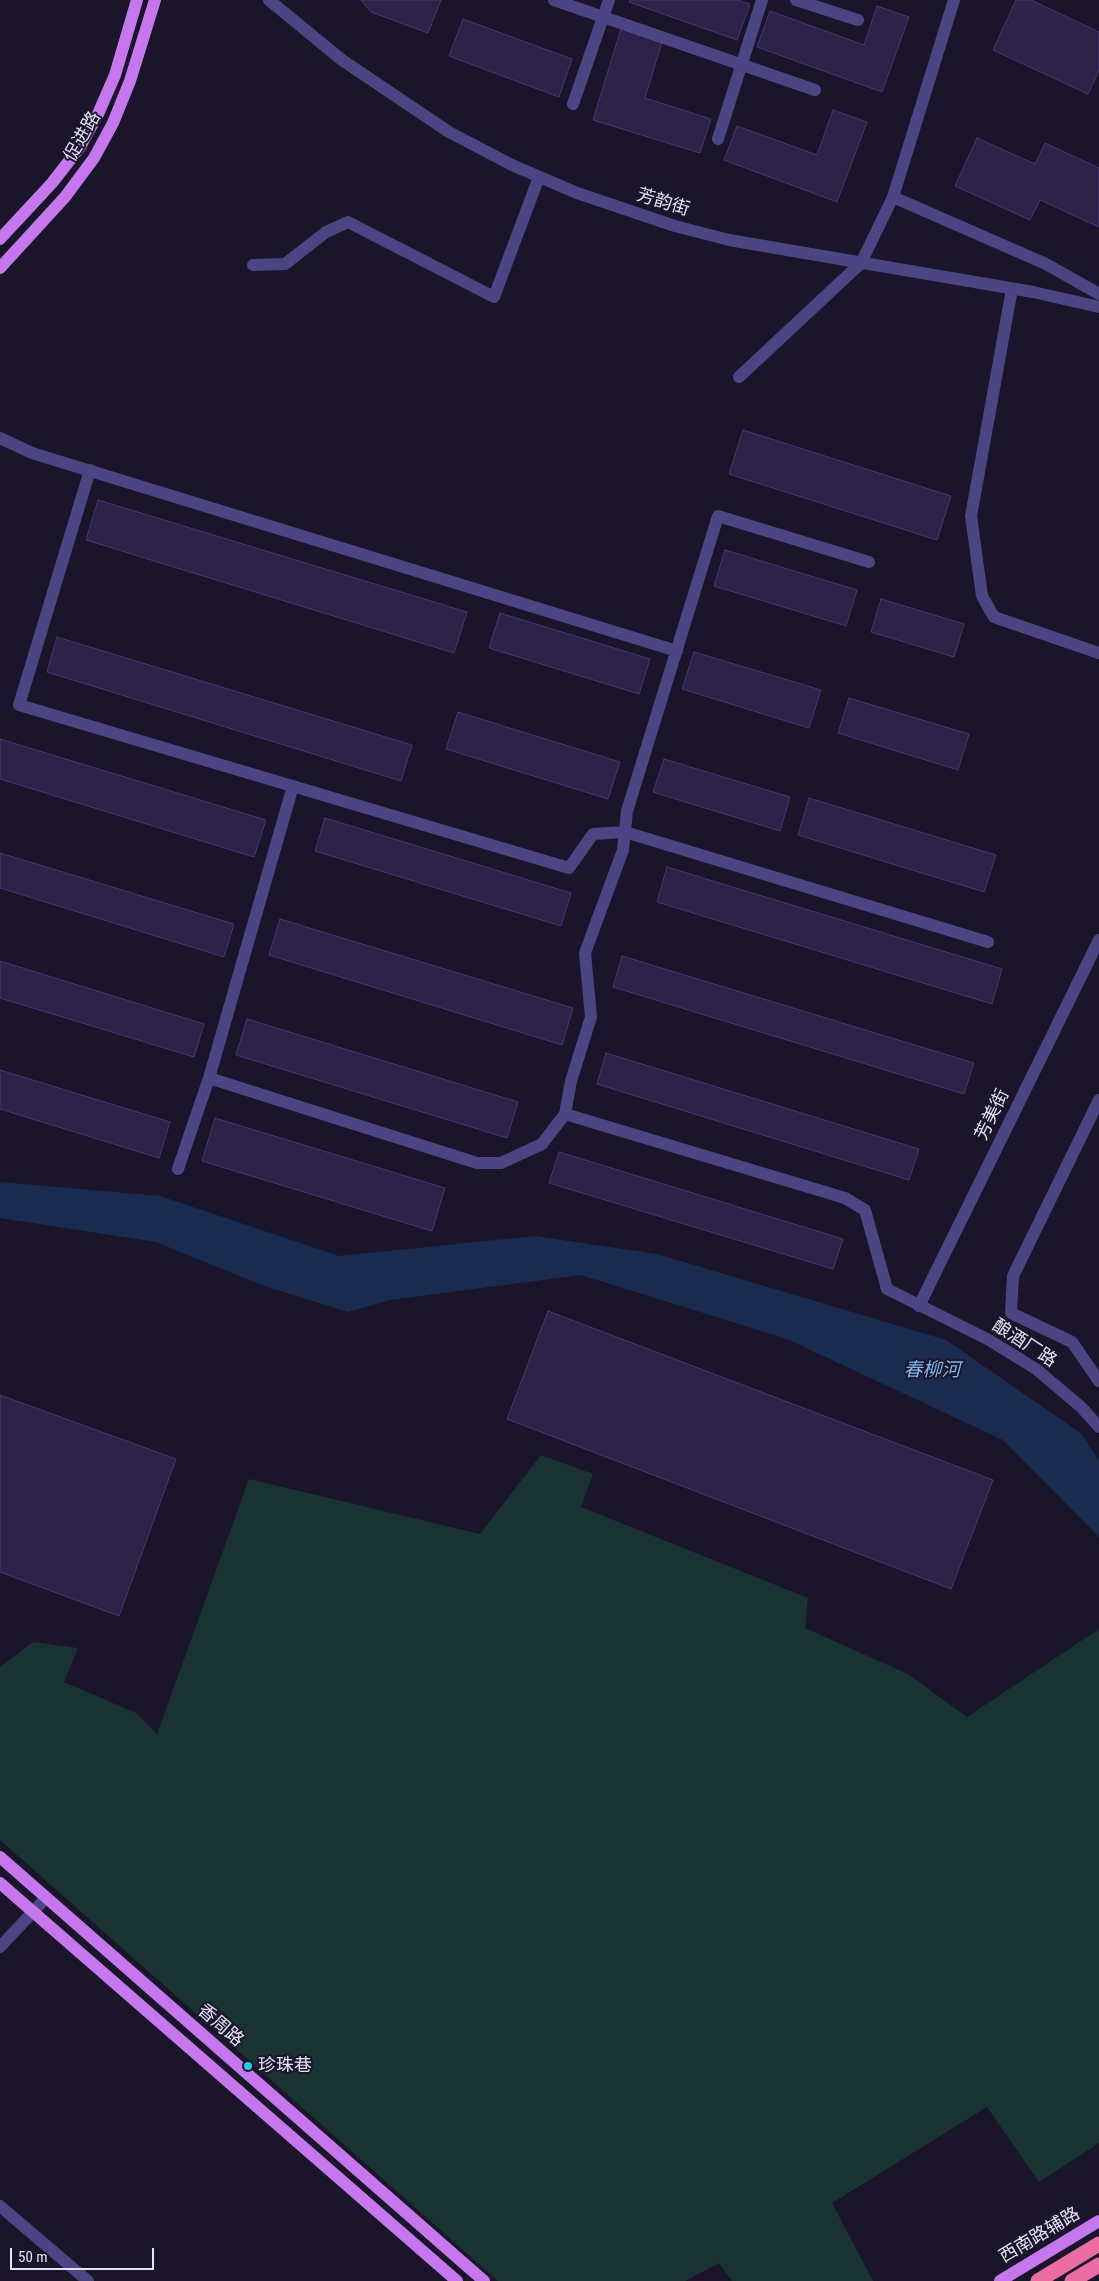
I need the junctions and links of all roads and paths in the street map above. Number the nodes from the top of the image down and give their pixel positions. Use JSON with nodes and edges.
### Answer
{"nodes":[{"id":1,"x":136,"y":0,"type":"edge"},
{"id":2,"x":155,"y":0,"type":"edge"},
{"id":3,"x":269,"y":0,"type":"edge"},
{"id":4,"x":554,"y":0,"type":"edge"},
{"id":5,"x":609,"y":0,"type":"edge"},
{"id":6,"x":762,"y":0,"type":"edge"},
{"id":7,"x":796,"y":0,"type":"edge"},
{"id":8,"x":954,"y":0,"type":"edge"},
{"id":9,"x":603,"y":17,"type":"junction"},
{"id":10,"x":858,"y":20,"type":"dead end"},
{"id":11,"x":742,"y":65,"type":"junction"},
{"id":12,"x":815,"y":90,"type":"dead end"},
{"id":13,"x":573,"y":104,"type":"dead end"},
{"id":14,"x":718,"y":139,"type":"dead end"},
{"id":15,"x":539,"y":177,"type":"junction"},
{"id":16,"x":893,"y":197,"type":"junction"},
{"id":17,"x":0,"y":239,"type":"edge"},
{"id":18,"x":861,"y":263,"type":"junction"},
{"id":19,"x":252,"y":264,"type":"dead end"},
{"id":20,"x":0,"y":268,"type":"edge"},
{"id":21,"x":1012,"y":288,"type":"junction"},
{"id":22,"x":1099,"y":294,"type":"edge"},
{"id":23,"x":1099,"y":306,"type":"edge"},
{"id":24,"x":739,"y":377,"type":"dead end"},
{"id":25,"x":0,"y":438,"type":"edge"},
{"id":26,"x":90,"y":470,"type":"junction"},
{"id":27,"x":869,"y":562,"type":"dead end"},
{"id":28,"x":677,"y":650,"type":"junction"},
{"id":29,"x":1099,"y":653,"type":"edge"},
{"id":30,"x":293,"y":786,"type":"junction"},
{"id":31,"x":625,"y":832,"type":"junction"},
{"id":32,"x":1099,"y":940,"type":"edge"},
{"id":33,"x":988,"y":942,"type":"dead end"},
{"id":34,"x":208,"y":1078,"type":"junction"},
{"id":35,"x":1099,"y":1100,"type":"edge"},
{"id":36,"x":565,"y":1114,"type":"junction"},
{"id":37,"x":178,"y":1169,"type":"dead end"},
{"id":38,"x":919,"y":1306,"type":"junction"},
{"id":39,"x":1099,"y":1381,"type":"edge"},
{"id":40,"x":1099,"y":1426,"type":"edge"},
{"id":41,"x":0,"y":1857,"type":"edge"},
{"id":42,"x":0,"y":1883,"type":"edge"},
{"id":43,"x":46,"y":1898,"type":"junction"},
{"id":44,"x":33,"y":1911,"type":"junction"},
{"id":45,"x":0,"y":1947,"type":"edge"},
{"id":46,"x":0,"y":2206,"type":"edge"},
{"id":47,"x":1099,"y":2221,"type":"edge"},
{"id":48,"x":1099,"y":2244,"type":"edge"},
{"id":49,"x":1099,"y":2264,"type":"edge"},
{"id":50,"x":88,"y":2281,"type":"edge"},
{"id":51,"x":457,"y":2281,"type":"edge"},
{"id":52,"x":484,"y":2281,"type":"edge"},
{"id":53,"x":1000,"y":2281,"type":"edge"},
{"id":54,"x":1038,"y":2281,"type":"edge"},
{"id":55,"x":1072,"y":2281,"type":"edge"}],
"edges":[{"from":1,"to":17,"type":"main road","name":"促进路"},
{"from":2,"to":20,"type":"main road","name":"促进路"},
{"from":3,"to":15,"type":"street","name":"芳韵街"},
{"from":4,"to":9,"type":"street"},
{"from":5,"to":9,"type":"street"},
{"from":6,"to":11,"type":"street"},
{"from":7,"to":10,"type":"street"},
{"from":8,"to":16,"type":"street"},
{"from":9,"to":11,"type":"street"},
{"from":9,"to":13,"type":"street"},
{"from":11,"to":12,"type":"street"},
{"from":11,"to":14,"type":"street"},
{"from":15,"to":18,"type":"street","name":"芳韵街"},
{"from":15,"to":19,"type":"street"},
{"from":16,"to":18,"type":"street"},
{"from":16,"to":22,"type":"street"},
{"from":18,"to":21,"type":"street","name":"芳韵街"},
{"from":18,"to":24,"type":"street"},
{"from":21,"to":23,"type":"street","name":"芳韵街"},
{"from":21,"to":29,"type":"street"},
{"from":25,"to":26,"type":"street"},
{"from":26,"to":28,"type":"street"},
{"from":26,"to":30,"type":"street"},
{"from":27,"to":28,"type":"street"},
{"from":28,"to":31,"type":"street"},
{"from":30,"to":31,"type":"street"},
{"from":30,"to":34,"type":"street"},
{"from":31,"to":33,"type":"street"},
{"from":31,"to":36,"type":"street"},
{"from":32,"to":38,"type":"street","name":"芳美街"},
{"from":34,"to":36,"type":"street"},
{"from":34,"to":37,"type":"street"},
{"from":35,"to":39,"type":"street"},
{"from":36,"to":38,"type":"street","name":"酿酒厂路"},
{"from":38,"to":40,"type":"street","name":"酿酒厂路"},
{"from":41,"to":43,"type":"main road","name":"香周路"},
{"from":42,"to":44,"type":"main road","name":"香周路"},
{"from":43,"to":44,"type":"street"},
{"from":43,"to":52,"type":"main road","name":"香周路"},
{"from":44,"to":45,"type":"street"},
{"from":44,"to":51,"type":"main road","name":"香周路"},
{"from":46,"to":50,"type":"street"},
{"from":47,"to":53,"type":"main road","name":"西南路辅路"},
{"from":48,"to":54,"type":"highway"},
{"from":49,"to":55,"type":"highway"}]}
